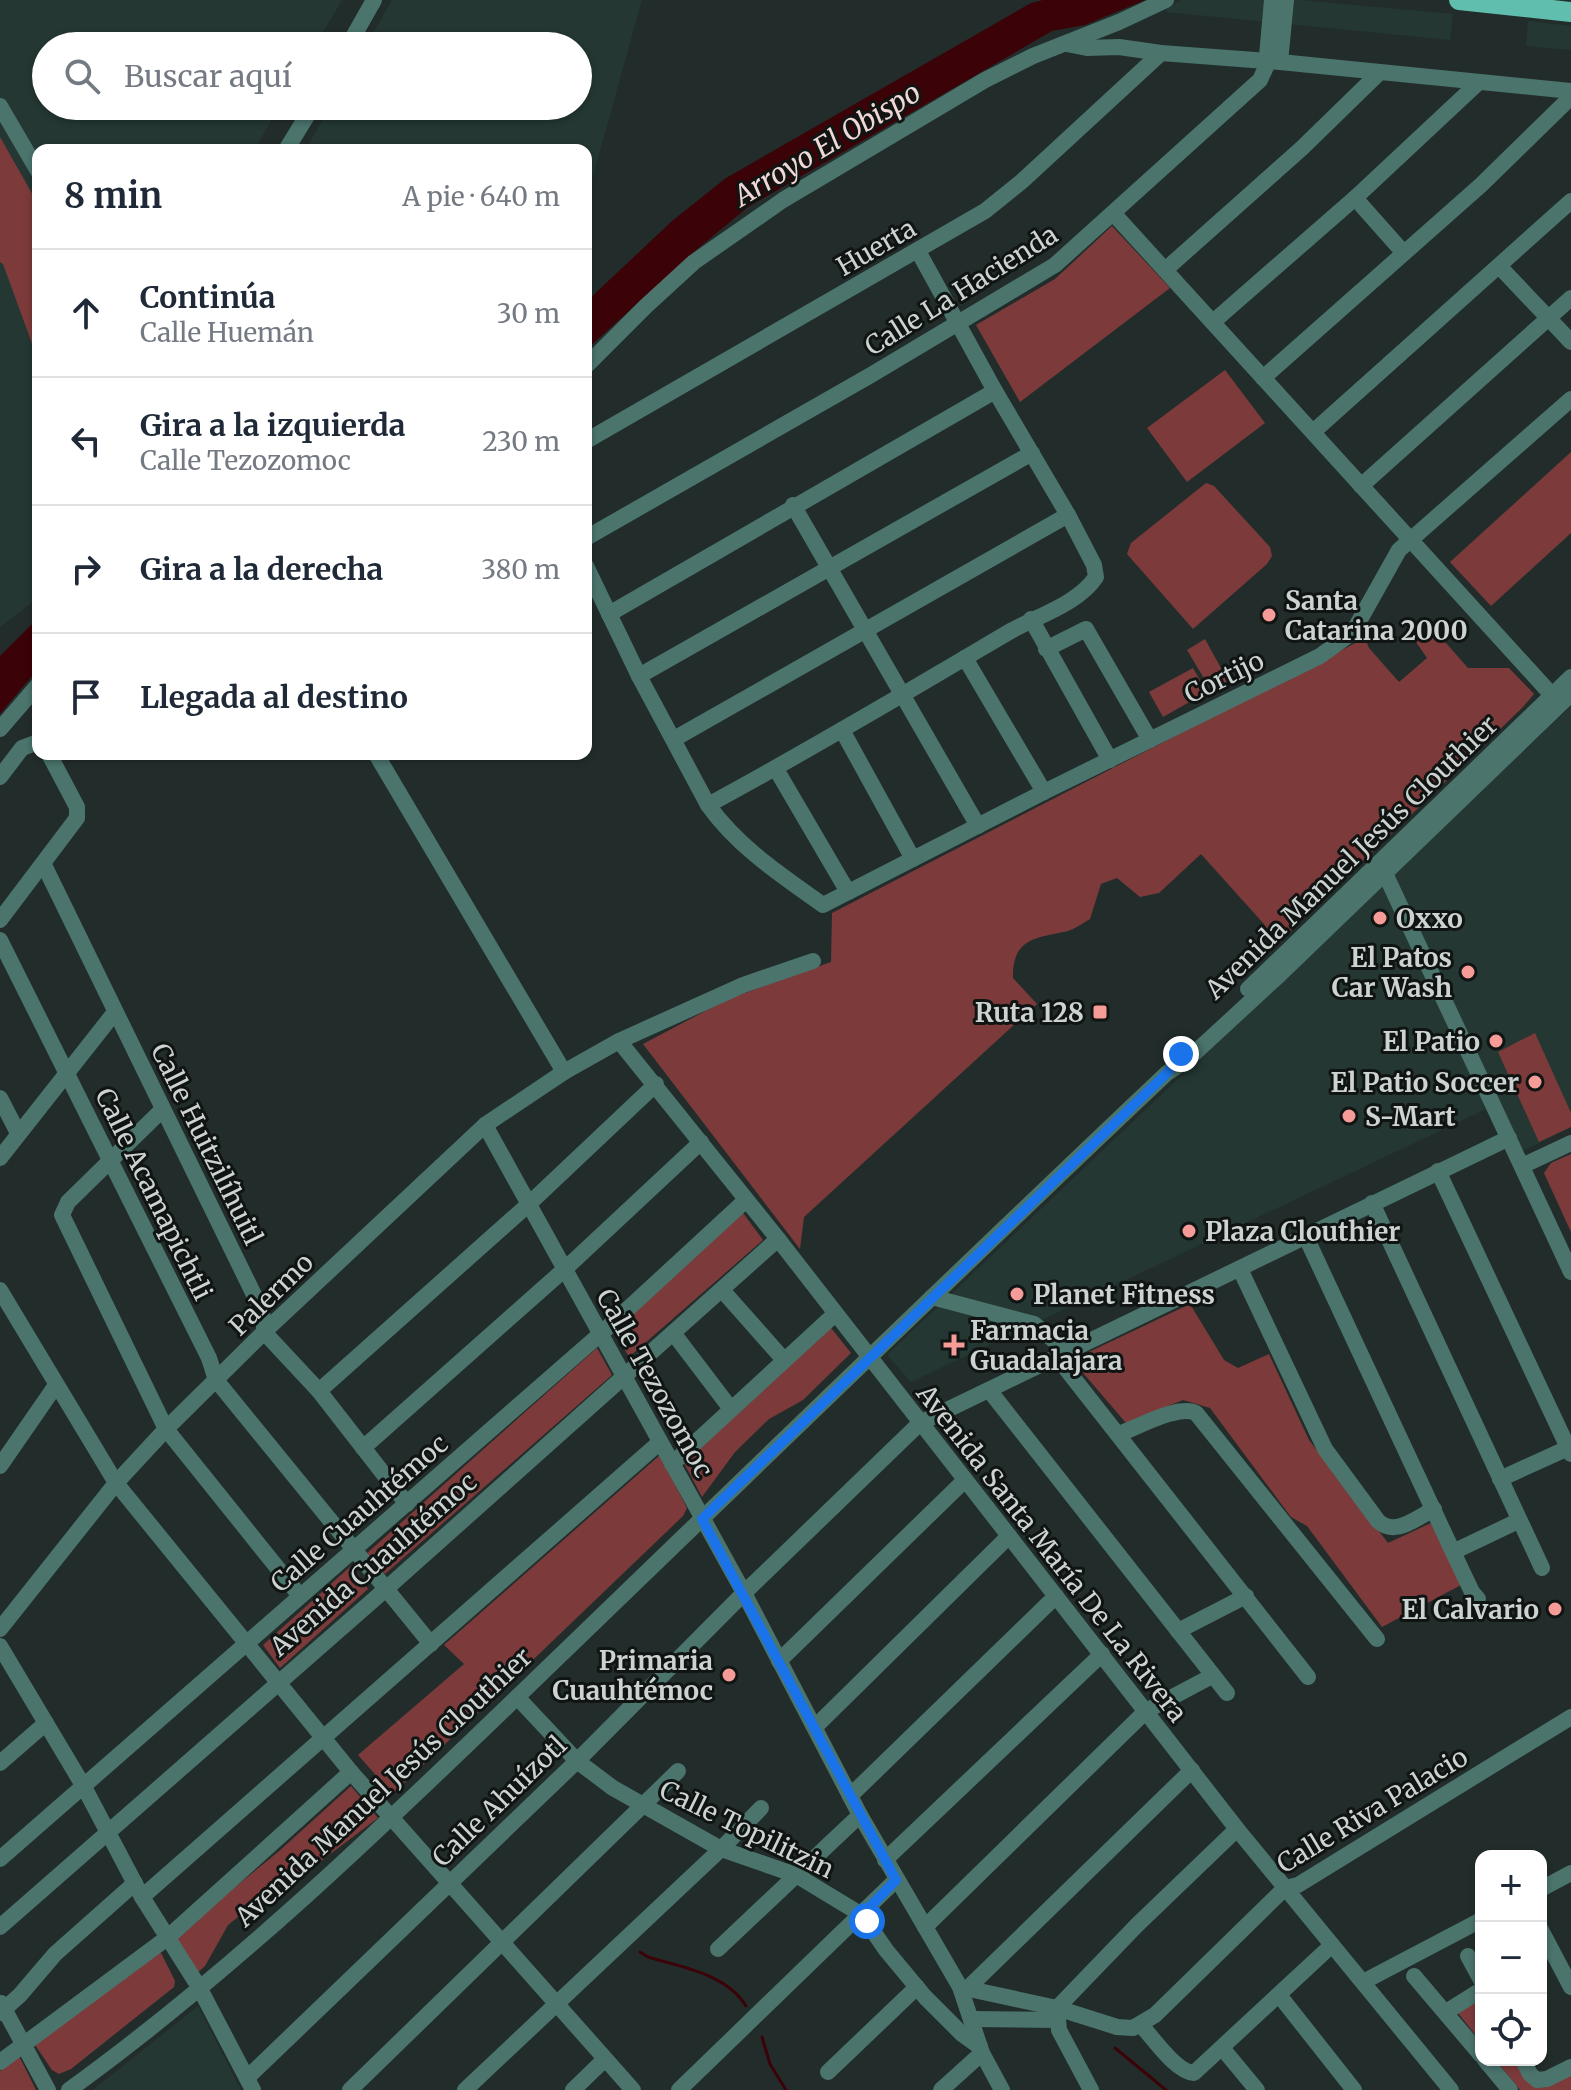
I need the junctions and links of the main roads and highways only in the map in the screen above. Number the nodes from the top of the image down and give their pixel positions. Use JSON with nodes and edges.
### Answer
{"nodes":[{"id":1,"x":1459,"y":0,"type":"edge"},
{"id":2,"x":1533,"y":4,"type":"edge"},
{"id":3,"x":1571,"y":12,"type":"edge"}],
"edges":[{"from":1,"to":2,"type":"main road"},
{"from":2,"to":3,"type":"main road"}]}
